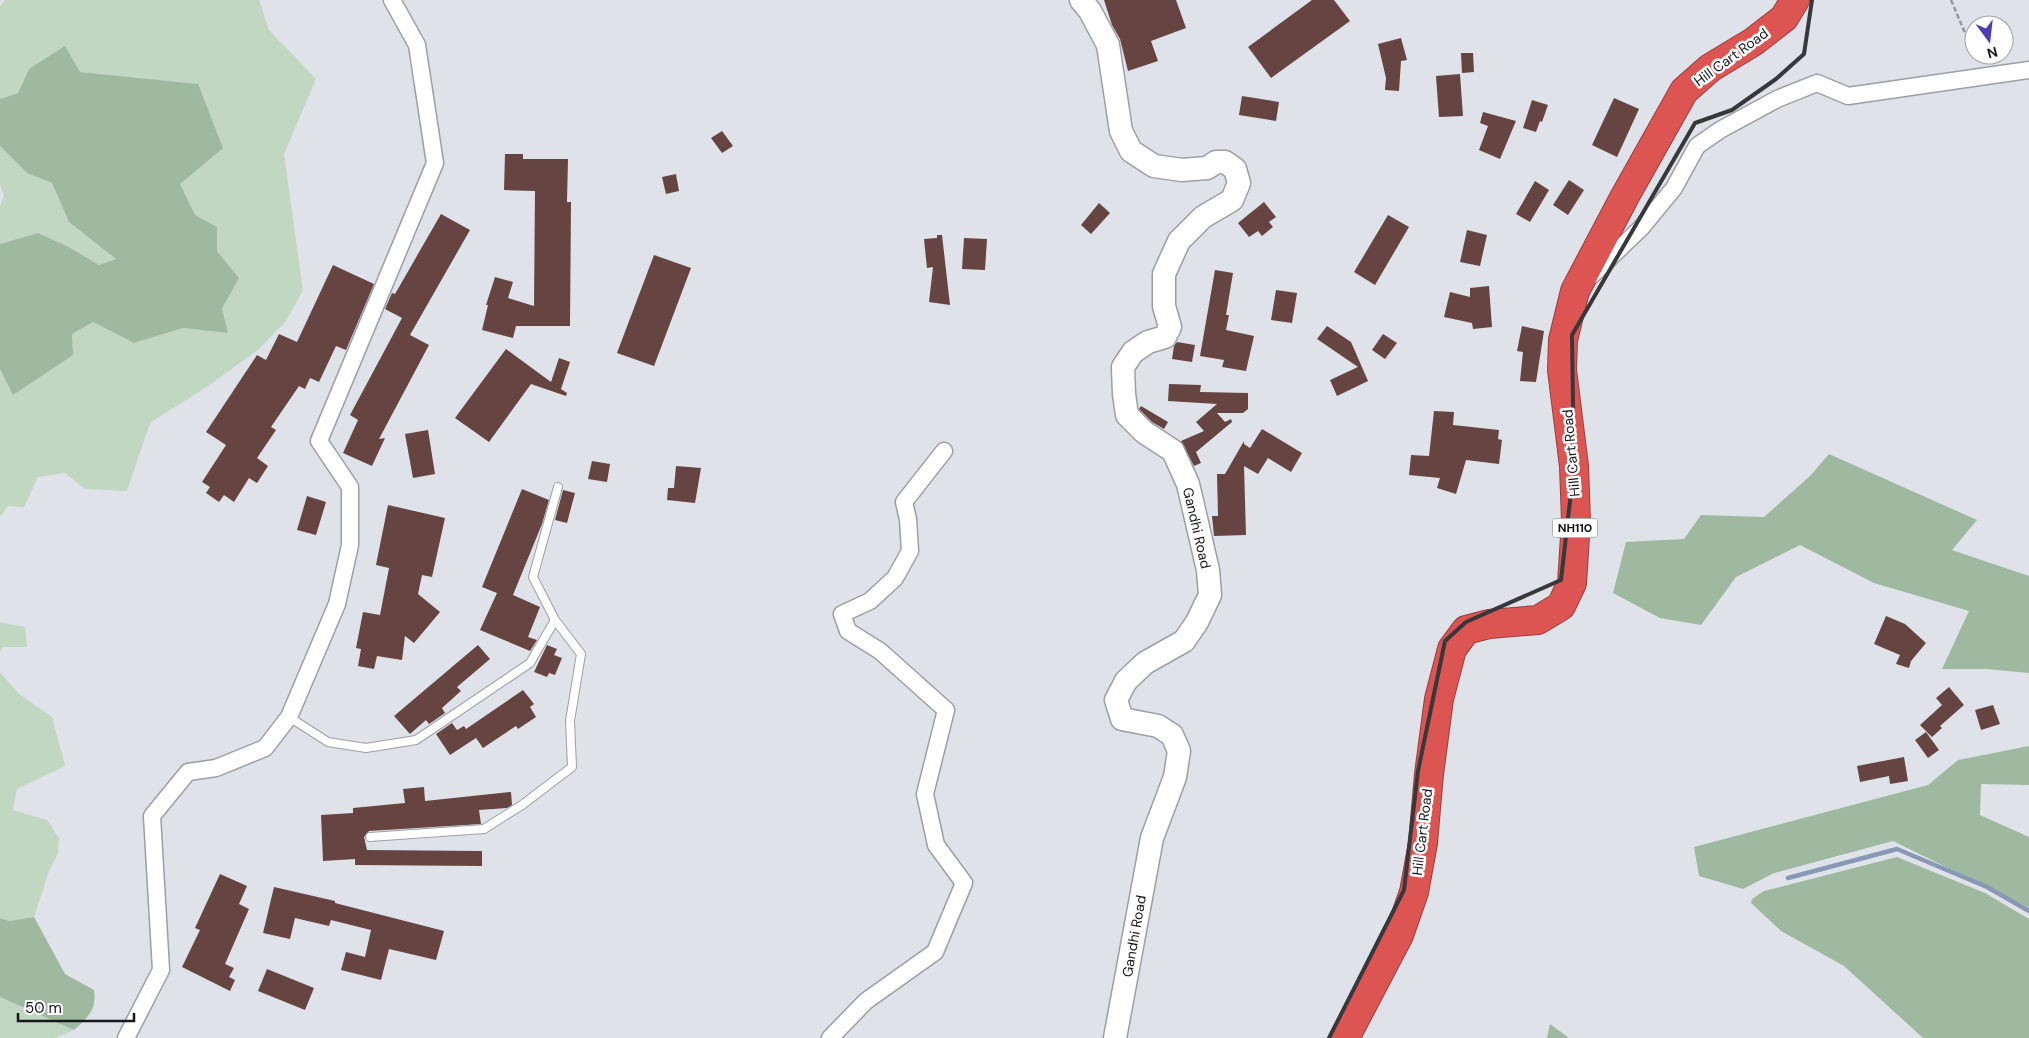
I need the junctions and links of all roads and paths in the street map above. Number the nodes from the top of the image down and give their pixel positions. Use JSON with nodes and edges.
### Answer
{"nodes":[{"id":1,"x":392,"y":0,"type":"edge"},
{"id":2,"x":1081,"y":0,"type":"edge"},
{"id":3,"x":1795,"y":0,"type":"edge"},
{"id":4,"x":1951,"y":0,"type":"edge"},
{"id":5,"x":1964,"y":31,"type":"edge"},
{"id":6,"x":2029,"y":70,"type":"edge"},
{"id":7,"x":1575,"y":291,"type":"junction"},
{"id":8,"x":944,"y":451,"type":"dead end"},
{"id":9,"x":558,"y":487,"type":"dead end"},
{"id":10,"x":555,"y":620,"type":"junction"},
{"id":11,"x":289,"y":717,"type":"junction"},
{"id":12,"x":370,"y":836,"type":"dead end"},
{"id":13,"x":126,"y":1038,"type":"edge"},
{"id":14,"x":830,"y":1038,"type":"edge"},
{"id":15,"x":1115,"y":1038,"type":"edge"},
{"id":16,"x":1345,"y":1038,"type":"edge"}],
"edges":[{"from":1,"to":11,"type":"street"},
{"from":2,"to":15,"type":"main road","name":"Gandhi Road"},
{"from":3,"to":7,"type":"highway","name":"Hill Cart Road","number":"NH110"},
{"from":4,"to":5,"type":"path"},
{"from":6,"to":7,"type":"street"},
{"from":7,"to":16,"type":"highway","name":"Hill Cart Road","number":"NH110"},
{"from":8,"to":14,"type":"street"},
{"from":9,"to":10,"type":"lane"},
{"from":10,"to":11,"type":"lane"},
{"from":10,"to":12,"type":"lane"},
{"from":11,"to":13,"type":"street"}]}
